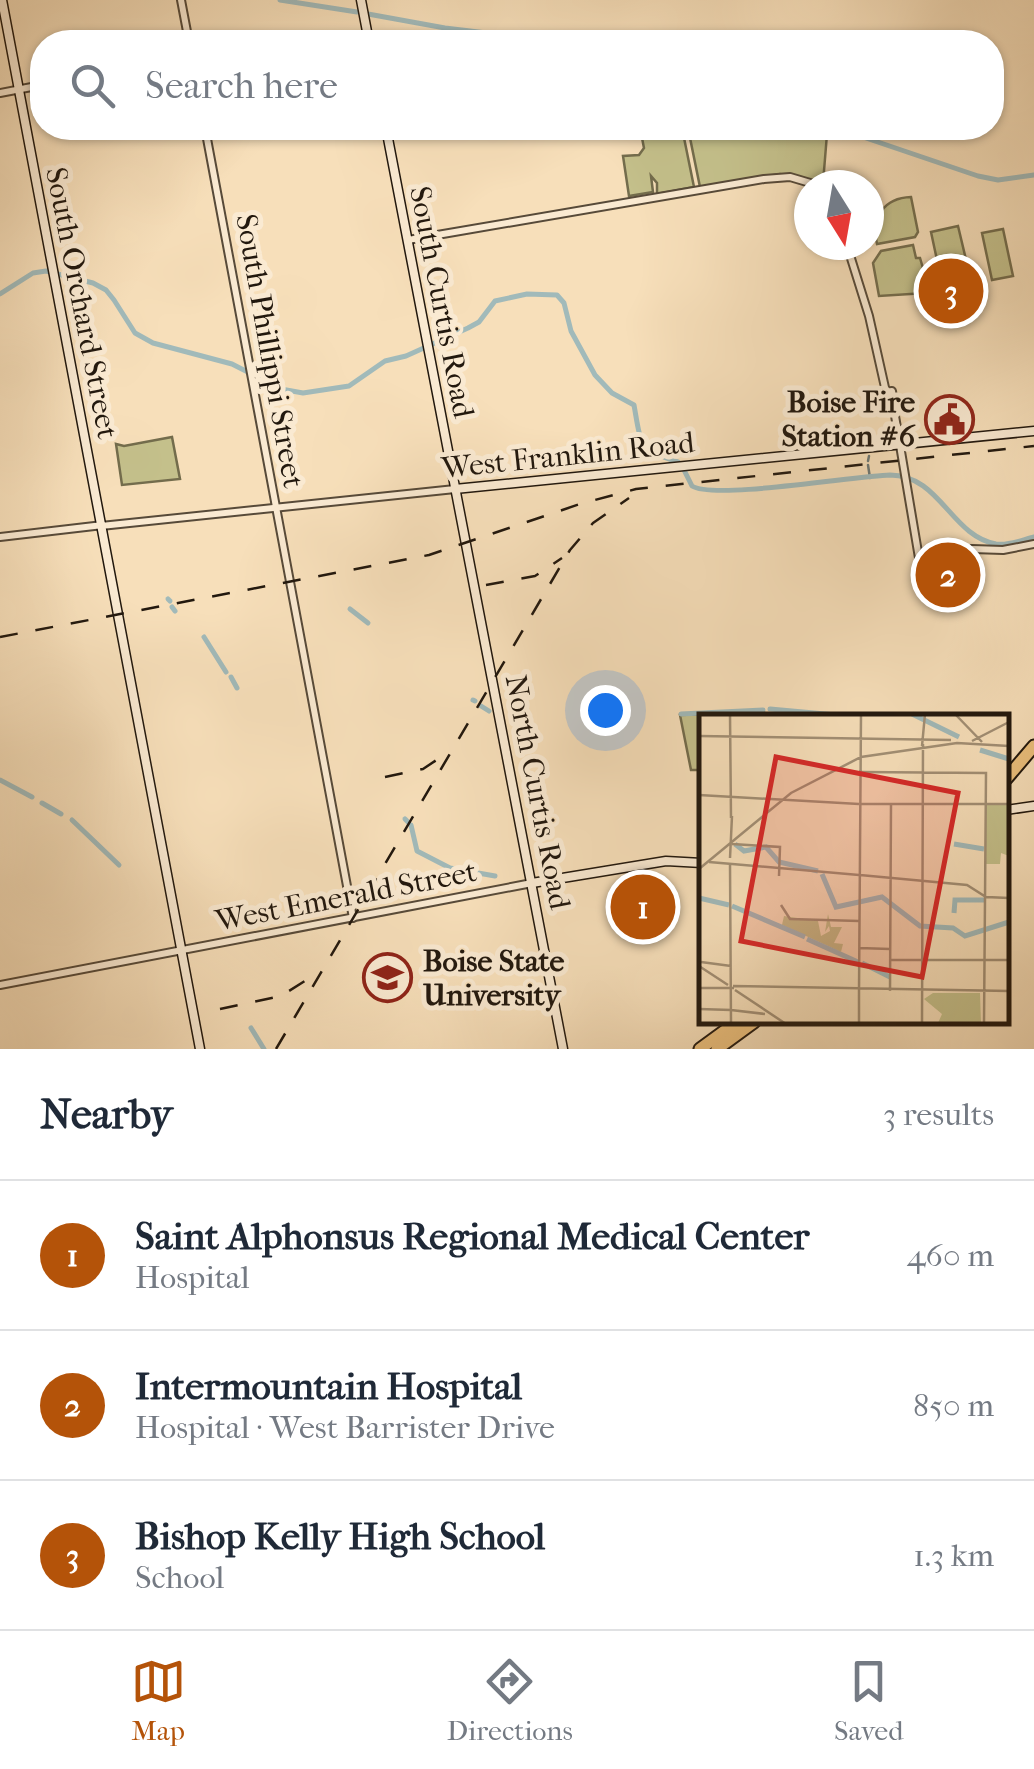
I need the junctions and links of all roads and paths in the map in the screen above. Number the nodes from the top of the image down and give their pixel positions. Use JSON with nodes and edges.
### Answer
{"nodes":[{"id":1,"x":2,"y":0,"type":"edge"},
{"id":2,"x":181,"y":0,"type":"edge"},
{"id":3,"x":360,"y":0,"type":"edge"},
{"id":4,"x":187,"y":30,"type":"edge"},
{"id":5,"x":366,"y":30,"type":"edge"},
{"id":6,"x":30,"y":87,"type":"edge"},
{"id":7,"x":19,"y":89,"type":"junction"},
{"id":8,"x":0,"y":93,"type":"edge"},
{"id":9,"x":207,"y":140,"type":"edge"},
{"id":10,"x":388,"y":140,"type":"edge"},
{"id":11,"x":794,"y":178,"type":"edge"},
{"id":12,"x":408,"y":240,"type":"junction"},
{"id":13,"x":854,"y":260,"type":"edge"},
{"id":14,"x":1034,"y":430,"type":"edge"},
{"id":15,"x":898,"y":444,"type":"junction"},
{"id":16,"x":455,"y":489,"type":"junction"},
{"id":17,"x":274,"y":507,"type":"junction"},
{"id":18,"x":100,"y":526,"type":"junction"},
{"id":19,"x":0,"y":537,"type":"edge"},
{"id":20,"x":466,"y":544,"type":"joint"},
{"id":21,"x":1034,"y":544,"type":"edge"},
{"id":22,"x":1034,"y":735,"type":"edge"},
{"id":23,"x":1034,"y":746,"type":"edge"},
{"id":24,"x":1009,"y":764,"type":"edge"},
{"id":25,"x":1009,"y":775,"type":"edge"},
{"id":26,"x":1034,"y":806,"type":"edge"},
{"id":27,"x":1009,"y":810,"type":"edge"},
{"id":28,"x":699,"y":863,"type":"edge"},
{"id":29,"x":532,"y":883,"type":"junction"},
{"id":30,"x":353,"y":918,"type":"junction"},
{"id":31,"x":181,"y":950,"type":"junction"},
{"id":32,"x":0,"y":985,"type":"edge"},
{"id":33,"x":735,"y":1024,"type":"edge"},
{"id":34,"x":750,"y":1024,"type":"edge"},
{"id":35,"x":705,"y":1048,"type":"edge"},
{"id":36,"x":200,"y":1049,"type":"edge"},
{"id":37,"x":563,"y":1049,"type":"edge"}],
"edges":[{"from":1,"to":7,"type":"main road","name":"South Orchard Street"},
{"from":2,"to":4,"type":"street"},
{"from":3,"to":5,"type":"main road"},
{"from":6,"to":7,"type":"street"},
{"from":7,"to":8,"type":"street"},
{"from":7,"to":18,"type":"main road","name":"South Orchard Street"},
{"from":9,"to":17,"type":"street","name":"South Phillippi Street"},
{"from":10,"to":12,"type":"main road","name":"South Curtis Road"},
{"from":11,"to":12,"type":"street"},
{"from":12,"to":16,"type":"main road","name":"South Curtis Road"},
{"from":13,"to":15,"type":"street"},
{"from":14,"to":15,"type":"main road","name":"West Franklin Road"},
{"from":15,"to":16,"type":"main road","name":"West Franklin Road"},
{"from":15,"to":21,"type":"street"},
{"from":16,"to":17,"type":"street","name":"West Franklin Road"},
{"from":16,"to":20,"type":"main road","name":"South Curtis Road"},
{"from":17,"to":18,"type":"street","name":"West Franklin Road"},
{"from":17,"to":30,"type":"street","name":"South Phillippi Street"},
{"from":18,"to":19,"type":"street","name":"West Franklin Road"},
{"from":18,"to":31,"type":"main road","name":"South Orchard Street"},
{"from":20,"to":29,"type":"main road","name":"North Curtis Road"},
{"from":22,"to":24,"type":"highway"},
{"from":23,"to":25,"type":"highway"},
{"from":26,"to":27,"type":"main road"},
{"from":28,"to":29,"type":"main road","name":"West Emerald Street"},
{"from":29,"to":30,"type":"street","name":"West Emerald Street"},
{"from":29,"to":37,"type":"main road","name":"North Curtis Road"},
{"from":30,"to":31,"type":"street","name":"West Emerald Street"},
{"from":31,"to":32,"type":"street","name":"West Emerald Street"},
{"from":31,"to":36,"type":"main road","name":"South Orchard Street"},
{"from":33,"to":35,"type":"highway"},
{"from":34,"to":35,"type":"highway"}]}
